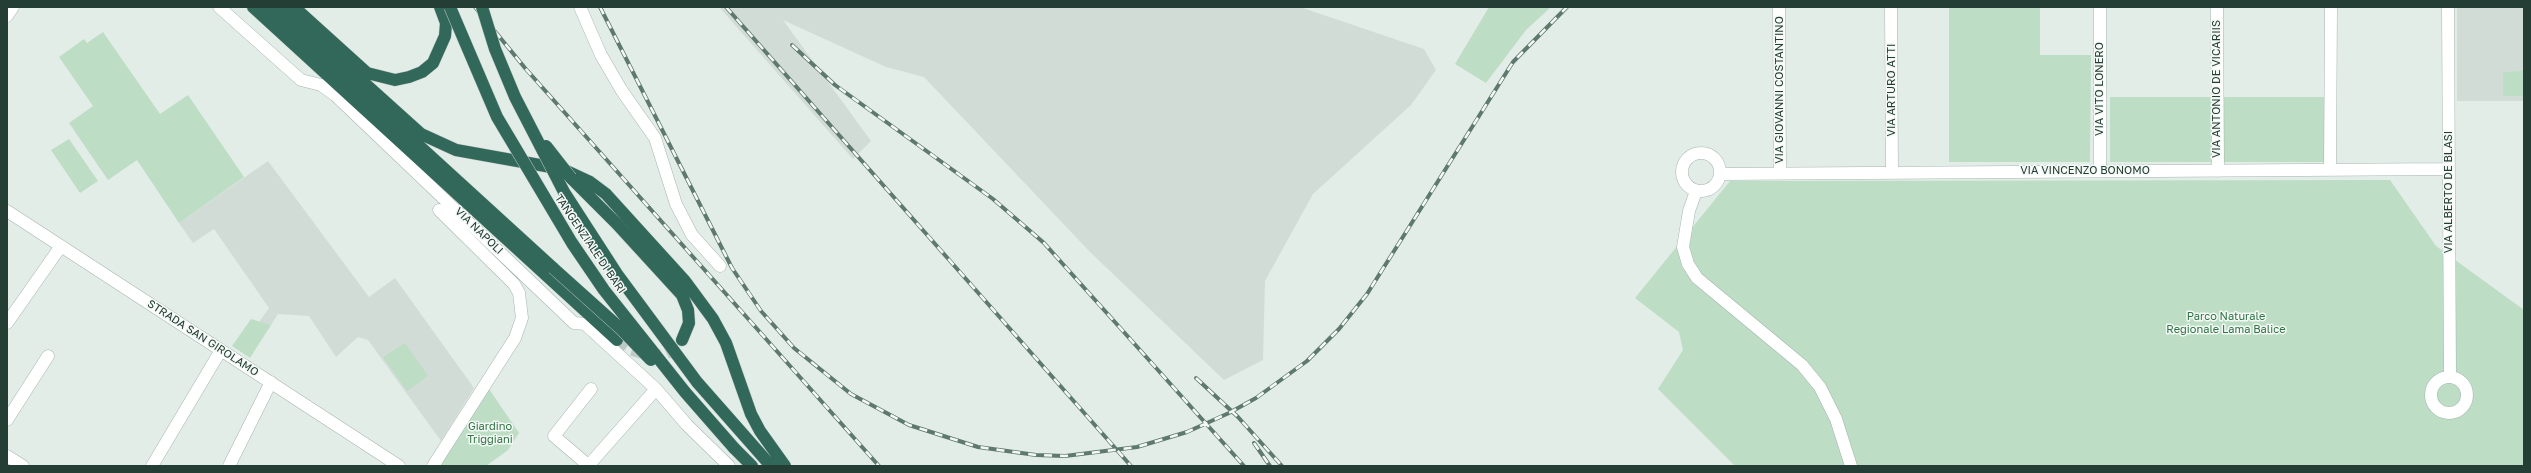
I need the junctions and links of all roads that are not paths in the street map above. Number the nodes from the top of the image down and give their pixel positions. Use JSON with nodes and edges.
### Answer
{"nodes":[{"id":1,"x":13,"y":7,"type":"edge"},
{"id":2,"x":219,"y":7,"type":"edge"},
{"id":3,"x":253,"y":7,"type":"edge"},
{"id":4,"x":267,"y":7,"type":"edge"},
{"id":5,"x":280,"y":7,"type":"edge"},
{"id":6,"x":294,"y":7,"type":"edge"},
{"id":7,"x":440,"y":7,"type":"edge"},
{"id":8,"x":450,"y":7,"type":"edge"},
{"id":9,"x":482,"y":7,"type":"edge"},
{"id":10,"x":580,"y":7,"type":"edge"},
{"id":11,"x":1779,"y":7,"type":"edge"},
{"id":12,"x":1892,"y":7,"type":"edge"},
{"id":13,"x":2100,"y":7,"type":"edge"},
{"id":14,"x":2217,"y":7,"type":"edge"},
{"id":15,"x":2331,"y":7,"type":"edge"},
{"id":16,"x":2448,"y":7,"type":"edge"},
{"id":17,"x":7,"y":16,"type":"edge"},
{"id":18,"x":515,"y":97,"type":"junction"},
{"id":19,"x":2449,"y":169,"type":"junction"},
{"id":20,"x":2330,"y":170,"type":"junction"},
{"id":21,"x":2100,"y":171,"type":"junction"},
{"id":22,"x":2218,"y":171,"type":"junction"},
{"id":23,"x":1892,"y":172,"type":"junction"},
{"id":24,"x":1780,"y":173,"type":"junction"},
{"id":25,"x":1721,"y":174,"type":"junction"},
{"id":26,"x":1696,"y":191,"type":"junction"},
{"id":27,"x":439,"y":210,"type":"dead end"},
{"id":28,"x":7,"y":211,"type":"edge"},
{"id":29,"x":61,"y":246,"type":"junction"},
{"id":30,"x":720,"y":266,"type":"dead end"},
{"id":31,"x":7,"y":323,"type":"edge"},
{"id":32,"x":617,"y":340,"type":"tunnel mouth"},
{"id":33,"x":682,"y":340,"type":"tunnel mouth"},
{"id":34,"x":221,"y":350,"type":"junction"},
{"id":35,"x":48,"y":356,"type":"dead end"},
{"id":36,"x":2450,"y":377,"type":"dead end"},
{"id":37,"x":271,"y":382,"type":"junction"},
{"id":38,"x":591,"y":389,"type":"dead end"},
{"id":39,"x":656,"y":389,"type":"junction"},
{"id":40,"x":7,"y":420,"type":"edge"},
{"id":41,"x":734,"y":448,"type":"junction"},
{"id":42,"x":7,"y":456,"type":"edge"},
{"id":43,"x":23,"y":466,"type":"edge"},
{"id":44,"x":152,"y":466,"type":"edge"},
{"id":45,"x":229,"y":466,"type":"edge"},
{"id":46,"x":399,"y":466,"type":"edge"},
{"id":47,"x":432,"y":466,"type":"edge"},
{"id":48,"x":588,"y":466,"type":"edge"},
{"id":49,"x":729,"y":466,"type":"edge"},
{"id":50,"x":752,"y":466,"type":"edge"},
{"id":51,"x":771,"y":466,"type":"edge"},
{"id":52,"x":785,"y":466,"type":"edge"},
{"id":53,"x":1851,"y":466,"type":"edge"}],
"edges":[{"from":1,"to":17,"type":"street"},
{"from":2,"to":39,"type":"street","name":"VIA NAPOLI"},
{"from":3,"to":32,"type":"highway"},
{"from":4,"to":41,"type":"highway","bridge":true},
{"from":5,"to":52,"type":"highway"},
{"from":6,"to":7,"type":"highway"},
{"from":8,"to":41,"type":"highway","name":"TANGENZIALE DI BARI","bridge":true},
{"from":9,"to":18,"type":"highway","name":"TANGENZIALE DI BARI","bridge":true},
{"from":10,"to":30,"type":"street"},
{"from":11,"to":24,"type":"street","name":"VIA GIOVANNI COSTANTINO"},
{"from":12,"to":23,"type":"street","name":"VIA ARTURO ATTI"},
{"from":13,"to":21,"type":"street","name":"VIA VITO LONERO"},
{"from":14,"to":22,"type":"street","name":"VIA ANTONIO DE VICARIIS"},
{"from":15,"to":20,"type":"street"},
{"from":16,"to":19,"type":"street","name":"VIA ALBERTO DE BLASI"},
{"from":18,"to":33,"type":"highway","bridge":true},
{"from":18,"to":51,"type":"highway","name":"TANGENZIALE DI BARI","bridge":true},
{"from":19,"to":20,"type":"street","name":"VIA VINCENZO BONOMO"},
{"from":19,"to":36,"type":"street","name":"VIA ALBERTO DE BLASI"},
{"from":20,"to":22,"type":"street","name":"VIA VINCENZO BONOMO"},
{"from":21,"to":22,"type":"street","name":"VIA VINCENZO BONOMO"},
{"from":21,"to":23,"type":"street","name":"VIA VINCENZO BONOMO"},
{"from":23,"to":24,"type":"street","name":"VIA VINCENZO BONOMO"},
{"from":24,"to":25,"type":"street","name":"VIA VINCENZO BONOMO"},
{"from":25,"to":26,"type":"street"},
{"from":25,"to":26,"type":"street"},
{"from":26,"to":53,"type":"street"},
{"from":27,"to":47,"type":"street"},
{"from":28,"to":29,"type":"street","name":"STRADA SAN GIROLAMO"},
{"from":29,"to":31,"type":"street"},
{"from":29,"to":34,"type":"street","name":"STRADA SAN GIROLAMO"},
{"from":34,"to":37,"type":"street","name":"STRADA SAN GIROLAMO"},
{"from":34,"to":44,"type":"street"},
{"from":35,"to":40,"type":"street"},
{"from":37,"to":45,"type":"street"},
{"from":37,"to":46,"type":"street","name":"STRADA SAN GIROLAMO"},
{"from":38,"to":48,"type":"street"},
{"from":39,"to":48,"type":"street"},
{"from":39,"to":49,"type":"street","name":"VIA NAPOLI"},
{"from":41,"to":50,"type":"highway","name":"TANGENZIALE DI BARI"},
{"from":42,"to":43,"type":"street"}]}
